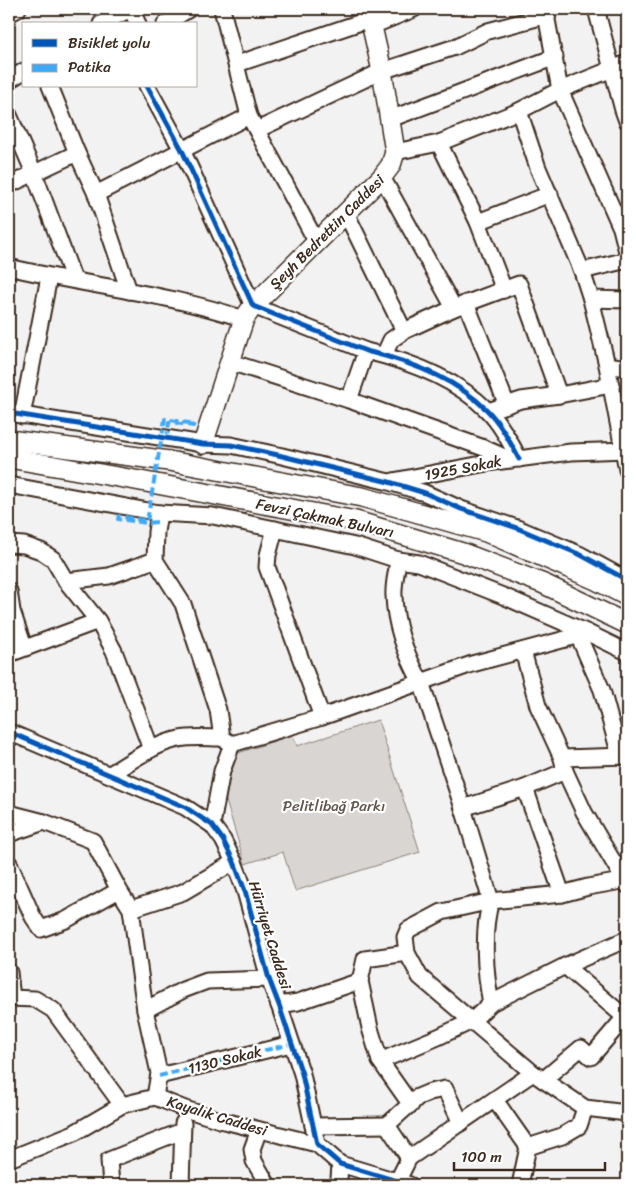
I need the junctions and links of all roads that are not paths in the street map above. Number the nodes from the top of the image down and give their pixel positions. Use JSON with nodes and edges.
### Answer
{"nodes":[{"id":1,"x":18,"y":9,"type":"edge"},
{"id":2,"x":130,"y":9,"type":"edge"},
{"id":3,"x":222,"y":9,"type":"edge"},
{"id":4,"x":414,"y":9,"type":"edge"},
{"id":5,"x":596,"y":9,"type":"edge"},
{"id":6,"x":182,"y":10,"type":"edge"},
{"id":7,"x":546,"y":12,"type":"edge"},
{"id":8,"x":9,"y":14,"type":"edge"},
{"id":9,"x":370,"y":18,"type":"edge"},
{"id":10,"x":105,"y":22,"type":"edge"},
{"id":11,"x":137,"y":22,"type":"edge"},
{"id":12,"x":167,"y":22,"type":"edge"},
{"id":13,"x":555,"y":57,"type":"junction"},
{"id":14,"x":627,"y":62,"type":"edge"},
{"id":15,"x":237,"y":64,"type":"junction"},
{"id":16,"x":612,"y":69,"type":"junction"},
{"id":17,"x":382,"y":71,"type":"junction"},
{"id":18,"x":22,"y":73,"type":"edge"},
{"id":19,"x":9,"y":80,"type":"edge"},
{"id":20,"x":53,"y":88,"type":"edge"},
{"id":21,"x":148,"y":88,"type":"edge"},
{"id":22,"x":560,"y":90,"type":"junction"},
{"id":23,"x":519,"y":111,"type":"junction"},
{"id":24,"x":9,"y":115,"type":"edge"},
{"id":25,"x":249,"y":116,"type":"junction"},
{"id":26,"x":390,"y":119,"type":"junction"},
{"id":27,"x":627,"y":121,"type":"edge"},
{"id":28,"x":257,"y":130,"type":"junction"},
{"id":29,"x":439,"y":143,"type":"junction"},
{"id":30,"x":182,"y":150,"type":"junction"},
{"id":31,"x":395,"y":152,"type":"junction"},
{"id":32,"x":77,"y":153,"type":"junction"},
{"id":33,"x":34,"y":173,"type":"junction"},
{"id":34,"x":382,"y":177,"type":"junction"},
{"id":35,"x":9,"y":185,"type":"edge"},
{"id":36,"x":96,"y":194,"type":"junction"},
{"id":37,"x":550,"y":194,"type":"junction"},
{"id":38,"x":346,"y":213,"type":"junction"},
{"id":39,"x":478,"y":222,"type":"junction"},
{"id":40,"x":624,"y":226,"type":"edge"},
{"id":41,"x":316,"y":241,"type":"junction"},
{"id":42,"x":627,"y":252,"type":"edge"},
{"id":43,"x":627,"y":260,"type":"edge"},
{"id":44,"x":9,"y":267,"type":"edge"},
{"id":45,"x":582,"y":271,"type":"junction"},
{"id":46,"x":49,"y":277,"type":"junction"},
{"id":47,"x":74,"y":280,"type":"junction"},
{"id":48,"x":504,"y":290,"type":"junction"},
{"id":49,"x":129,"y":291,"type":"junction"},
{"id":50,"x":591,"y":299,"type":"junction"},
{"id":51,"x":627,"y":300,"type":"edge"},
{"id":52,"x":460,"y":306,"type":"junction"},
{"id":53,"x":248,"y":312,"type":"junction"},
{"id":54,"x":404,"y":331,"type":"junction"},
{"id":55,"x":366,"y":351,"type":"junction"},
{"id":56,"x":384,"y":355,"type":"junction"},
{"id":57,"x":230,"y":362,"type":"junction"},
{"id":58,"x":607,"y":365,"type":"junction"},
{"id":59,"x":627,"y":368,"type":"edge"},
{"id":60,"x":611,"y":385,"type":"junction"},
{"id":61,"x":559,"y":395,"type":"junction"},
{"id":62,"x":349,"y":400,"type":"junction"},
{"id":63,"x":507,"y":405,"type":"junction"},
{"id":64,"x":488,"y":411,"type":"junction"},
{"id":65,"x":16,"y":415,"type":"edge"},
{"id":66,"x":9,"y":444,"type":"edge"},
{"id":67,"x":202,"y":444,"type":"junction"},
{"id":68,"x":625,"y":450,"type":"edge"},
{"id":69,"x":515,"y":459,"type":"junction"},
{"id":70,"x":9,"y":468,"type":"edge"},
{"id":71,"x":60,"y":468,"type":"junction"},
{"id":72,"x":627,"y":470,"type":"edge"},
{"id":73,"x":389,"y":482,"type":"junction"},
{"id":74,"x":9,"y":485,"type":"edge"},
{"id":75,"x":159,"y":513,"type":"junction"},
{"id":76,"x":275,"y":529,"type":"junction"},
{"id":77,"x":9,"y":544,"type":"edge"},
{"id":78,"x":155,"y":560,"type":"junction"},
{"id":79,"x":398,"y":560,"type":"junction"},
{"id":80,"x":627,"y":580,"type":"edge"},
{"id":81,"x":66,"y":581,"type":"junction"},
{"id":82,"x":9,"y":591,"type":"edge"},
{"id":83,"x":627,"y":596,"type":"edge"},
{"id":84,"x":10,"y":612,"type":"edge"},
{"id":85,"x":98,"y":621,"type":"junction"},
{"id":86,"x":627,"y":624,"type":"edge"},
{"id":87,"x":583,"y":634,"type":"junction"},
{"id":88,"x":24,"y":647,"type":"junction"},
{"id":89,"x":523,"y":651,"type":"junction"},
{"id":90,"x":627,"y":652,"type":"edge"},
{"id":91,"x":9,"y":654,"type":"edge"},
{"id":92,"x":421,"y":682,"type":"junction"},
{"id":93,"x":322,"y":717,"type":"junction"},
{"id":94,"x":9,"y":732,"type":"edge"},
{"id":95,"x":227,"y":741,"type":"junction"},
{"id":96,"x":151,"y":749,"type":"junction"},
{"id":97,"x":624,"y":756,"type":"edge"},
{"id":98,"x":564,"y":765,"type":"junction"},
{"id":99,"x":110,"y":774,"type":"junction"},
{"id":100,"x":525,"y":788,"type":"junction"},
{"id":101,"x":463,"y":808,"type":"junction"},
{"id":102,"x":9,"y":813,"type":"edge"},
{"id":103,"x":44,"y":822,"type":"junction"},
{"id":104,"x":212,"y":825,"type":"junction"},
{"id":105,"x":9,"y":834,"type":"edge"},
{"id":106,"x":234,"y":862,"type":"junction"},
{"id":107,"x":9,"y":863,"type":"edge"},
{"id":108,"x":626,"y":882,"type":"edge"},
{"id":109,"x":119,"y":890,"type":"junction"},
{"id":110,"x":562,"y":894,"type":"junction"},
{"id":111,"x":491,"y":901,"type":"junction"},
{"id":112,"x":130,"y":908,"type":"junction"},
{"id":113,"x":627,"y":939,"type":"edge"},
{"id":114,"x":407,"y":953,"type":"junction"},
{"id":115,"x":565,"y":966,"type":"junction"},
{"id":116,"x":9,"y":972,"type":"edge"},
{"id":117,"x":269,"y":979,"type":"junction"},
{"id":118,"x":360,"y":981,"type":"junction"},
{"id":119,"x":10,"y":998,"type":"edge"},
{"id":120,"x":491,"y":1003,"type":"junction"},
{"id":121,"x":279,"y":1005,"type":"junction"},
{"id":122,"x":146,"y":1010,"type":"junction"},
{"id":123,"x":626,"y":1018,"type":"edge"},
{"id":124,"x":472,"y":1021,"type":"junction"},
{"id":125,"x":292,"y":1044,"type":"junction"},
{"id":126,"x":380,"y":1060,"type":"junction"},
{"id":127,"x":159,"y":1076,"type":"junction"},
{"id":128,"x":538,"y":1076,"type":"junction"},
{"id":129,"x":156,"y":1097,"type":"junction"},
{"id":130,"x":494,"y":1100,"type":"junction"},
{"id":131,"x":122,"y":1105,"type":"junction"},
{"id":132,"x":412,"y":1105,"type":"junction"},
{"id":133,"x":585,"y":1108,"type":"junction"},
{"id":134,"x":185,"y":1109,"type":"junction"},
{"id":135,"x":627,"y":1114,"type":"edge"},
{"id":136,"x":461,"y":1123,"type":"junction"},
{"id":137,"x":387,"y":1125,"type":"junction"},
{"id":138,"x":313,"y":1126,"type":"junction"},
{"id":139,"x":260,"y":1130,"type":"junction"},
{"id":140,"x":182,"y":1131,"type":"junction"},
{"id":141,"x":317,"y":1144,"type":"junction"},
{"id":142,"x":528,"y":1147,"type":"junction"},
{"id":143,"x":409,"y":1158,"type":"junction"},
{"id":144,"x":9,"y":1159,"type":"edge"},
{"id":145,"x":340,"y":1164,"type":"junction"},
{"id":146,"x":403,"y":1183,"type":"edge"},
{"id":147,"x":110,"y":1185,"type":"edge"},
{"id":148,"x":181,"y":1185,"type":"edge"},
{"id":149,"x":268,"y":1185,"type":"edge"},
{"id":150,"x":341,"y":1185,"type":"edge"},
{"id":151,"x":520,"y":1185,"type":"edge"}],
"edges":[{"from":1,"to":8,"type":"street"},
{"from":2,"to":10,"type":"street"},
{"from":2,"to":11,"type":"street"},
{"from":3,"to":15,"type":"street"},
{"from":4,"to":9,"type":"street"},
{"from":5,"to":16,"type":"street"},
{"from":6,"to":12,"type":"street"},
{"from":7,"to":13,"type":"street"},
{"from":7,"to":17,"type":"street"},
{"from":9,"to":15,"type":"street"},
{"from":9,"to":17,"type":"main road"},
{"from":13,"to":22,"type":"street"},
{"from":13,"to":26,"type":"street"},
{"from":14,"to":16,"type":"street"},
{"from":15,"to":25,"type":"street"},
{"from":16,"to":22,"type":"street"},
{"from":16,"to":27,"type":"street"},
{"from":17,"to":26,"type":"main road"},
{"from":17,"to":28,"type":"street"},
{"from":18,"to":19,"type":"street"},
{"from":20,"to":32,"type":"street"},
{"from":21,"to":30,"type":"street"},
{"from":22,"to":23,"type":"street"},
{"from":22,"to":40,"type":"street"},
{"from":23,"to":29,"type":"street"},
{"from":23,"to":37,"type":"street"},
{"from":24,"to":33,"type":"street"},
{"from":25,"to":28,"type":"street"},
{"from":25,"to":30,"type":"street"},
{"from":26,"to":31,"type":"main road"},
{"from":28,"to":41,"type":"street"},
{"from":29,"to":31,"type":"street"},
{"from":29,"to":39,"type":"street"},
{"from":30,"to":36,"type":"street"},
{"from":30,"to":53,"type":"street"},
{"from":31,"to":34,"type":"main road","name":"Şeyh Bedrettin Caddesi"},
{"from":32,"to":33,"type":"street"},
{"from":32,"to":36,"type":"street"},
{"from":33,"to":35,"type":"street"},
{"from":33,"to":47,"type":"street"},
{"from":34,"to":38,"type":"main road","name":"Şeyh Bedrettin Caddesi"},
{"from":34,"to":52,"type":"street"},
{"from":36,"to":49,"type":"street"},
{"from":37,"to":39,"type":"street"},
{"from":37,"to":45,"type":"street"},
{"from":38,"to":41,"type":"main road","name":"Şeyh Bedrettin Caddesi"},
{"from":38,"to":54,"type":"street"},
{"from":39,"to":48,"type":"street"},
{"from":40,"to":42,"type":"street"},
{"from":41,"to":53,"type":"main road","name":"Şeyh Bedrettin Caddesi"},
{"from":43,"to":45,"type":"street"},
{"from":44,"to":46,"type":"street"},
{"from":45,"to":50,"type":"street"},
{"from":46,"to":47,"type":"street"},
{"from":46,"to":65,"type":"street"},
{"from":47,"to":49,"type":"street"},
{"from":48,"to":52,"type":"street"},
{"from":48,"to":61,"type":"street"},
{"from":49,"to":53,"type":"street"},
{"from":50,"to":51,"type":"street"},
{"from":50,"to":58,"type":"street"},
{"from":52,"to":54,"type":"street"},
{"from":52,"to":63,"type":"street"},
{"from":53,"to":55,"type":"street"},
{"from":53,"to":57,"type":"main road","name":"Şeyh Bedrettin Caddesi"},
{"from":54,"to":56,"type":"street"},
{"from":55,"to":56,"type":"street"},
{"from":55,"to":62,"type":"street"},
{"from":56,"to":64,"type":"street"},
{"from":57,"to":62,"type":"street"},
{"from":57,"to":67,"type":"main road","name":"Şeyh Bedrettin Caddesi"},
{"from":58,"to":59,"type":"street"},
{"from":58,"to":60,"type":"street"},
{"from":60,"to":61,"type":"street"},
{"from":60,"to":68,"type":"street"},
{"from":61,"to":63,"type":"street"},
{"from":62,"to":69,"type":"street"},
{"from":63,"to":64,"type":"street"},
{"from":64,"to":69,"type":"street"},
{"from":65,"to":67,"type":"street"},
{"from":66,"to":71,"type":"main road","name":"Fevzi Çakmak Bulvarı"},
{"from":66,"to":83,"type":"main road","name":"Fevzi Çakmak Bulvarı"},
{"from":67,"to":73,"type":"street"},
{"from":68,"to":69,"type":"street","name":"1925 Sokak"},
{"from":68,"to":72,"type":"street"},
{"from":69,"to":73,"type":"street","name":"1925 Sokak"},
{"from":70,"to":71,"type":"main road"},
{"from":71,"to":86,"type":"main road","name":"Fevzi Çakmak Bulvarı"},
{"from":73,"to":80,"type":"street"},
{"from":74,"to":75,"type":"street"},
{"from":75,"to":76,"type":"street"},
{"from":75,"to":78,"type":"street"},
{"from":76,"to":79,"type":"street"},
{"from":76,"to":93,"type":"street"},
{"from":77,"to":81,"type":"street"},
{"from":78,"to":81,"type":"street"},
{"from":78,"to":95,"type":"street"},
{"from":79,"to":87,"type":"street"},
{"from":79,"to":92,"type":"street"},
{"from":81,"to":85,"type":"street"},
{"from":82,"to":84,"type":"street"},
{"from":84,"to":88,"type":"street"},
{"from":85,"to":88,"type":"street"},
{"from":85,"to":96,"type":"street"},
{"from":87,"to":89,"type":"street"},
{"from":87,"to":90,"type":"street"},
{"from":87,"to":97,"type":"street"},
{"from":88,"to":91,"type":"street"},
{"from":89,"to":92,"type":"street"},
{"from":89,"to":98,"type":"street"},
{"from":92,"to":93,"type":"street"},
{"from":92,"to":101,"type":"street"},
{"from":93,"to":95,"type":"street"},
{"from":94,"to":99,"type":"street","name":"Hürriyet Caddesi"},
{"from":95,"to":96,"type":"street"},
{"from":95,"to":104,"type":"street"},
{"from":96,"to":99,"type":"street"},
{"from":97,"to":98,"type":"street"},
{"from":98,"to":100,"type":"street"},
{"from":98,"to":108,"type":"street"},
{"from":99,"to":104,"type":"street","name":"Hürriyet Caddesi"},
{"from":100,"to":101,"type":"street"},
{"from":100,"to":110,"type":"street"},
{"from":101,"to":111,"type":"street"},
{"from":102,"to":103,"type":"street"},
{"from":103,"to":105,"type":"street"},
{"from":103,"to":109,"type":"street"},
{"from":104,"to":106,"type":"street","name":"Hürriyet Caddesi"},
{"from":106,"to":112,"type":"street"},
{"from":106,"to":117,"type":"street","name":"Hürriyet Caddesi"},
{"from":107,"to":109,"type":"street"},
{"from":108,"to":110,"type":"street"},
{"from":109,"to":112,"type":"street"},
{"from":110,"to":111,"type":"street"},
{"from":111,"to":114,"type":"street"},
{"from":111,"to":120,"type":"street"},
{"from":112,"to":122,"type":"street"},
{"from":113,"to":115,"type":"street"},
{"from":114,"to":118,"type":"street"},
{"from":114,"to":124,"type":"street"},
{"from":115,"to":120,"type":"street"},
{"from":115,"to":123,"type":"street"},
{"from":116,"to":119,"type":"street"},
{"from":117,"to":121,"type":"street","name":"Hürriyet Caddesi"},
{"from":117,"to":122,"type":"street"},
{"from":118,"to":121,"type":"street"},
{"from":118,"to":126,"type":"street"},
{"from":119,"to":131,"type":"street"},
{"from":120,"to":124,"type":"street"},
{"from":121,"to":125,"type":"street","name":"Hürriyet Caddesi"},
{"from":122,"to":127,"type":"street"},
{"from":123,"to":128,"type":"street"},
{"from":124,"to":126,"type":"street"},
{"from":124,"to":128,"type":"street"},
{"from":125,"to":127,"type":"street","name":"1130 Sokak"},
{"from":125,"to":138,"type":"street","name":"Hürriyet Caddesi"},
{"from":126,"to":132,"type":"street"},
{"from":127,"to":129,"type":"street"},
{"from":128,"to":130,"type":"street"},
{"from":128,"to":133,"type":"street"},
{"from":129,"to":131,"type":"street","name":"Kayalık Caddesi"},
{"from":129,"to":134,"type":"street","name":"Kayalık Caddesi"},
{"from":130,"to":136,"type":"street"},
{"from":130,"to":142,"type":"street"},
{"from":131,"to":144,"type":"street","name":"Kayalık Caddesi"},
{"from":132,"to":136,"type":"street"},
{"from":132,"to":137,"type":"street"},
{"from":133,"to":135,"type":"street"},
{"from":133,"to":142,"type":"street"},
{"from":134,"to":139,"type":"street","name":"Kayalık Caddesi"},
{"from":134,"to":140,"type":"street"},
{"from":136,"to":143,"type":"street"},
{"from":137,"to":138,"type":"street"},
{"from":137,"to":143,"type":"street"},
{"from":138,"to":141,"type":"street","name":"Hürriyet Caddesi"},
{"from":139,"to":141,"type":"street","name":"Kayalık Caddesi"},
{"from":139,"to":149,"type":"street"},
{"from":140,"to":147,"type":"street"},
{"from":140,"to":148,"type":"street"},
{"from":141,"to":145,"type":"street"},
{"from":142,"to":151,"type":"street"},
{"from":143,"to":146,"type":"street"},
{"from":145,"to":146,"type":"street"},
{"from":145,"to":150,"type":"street"}]}
